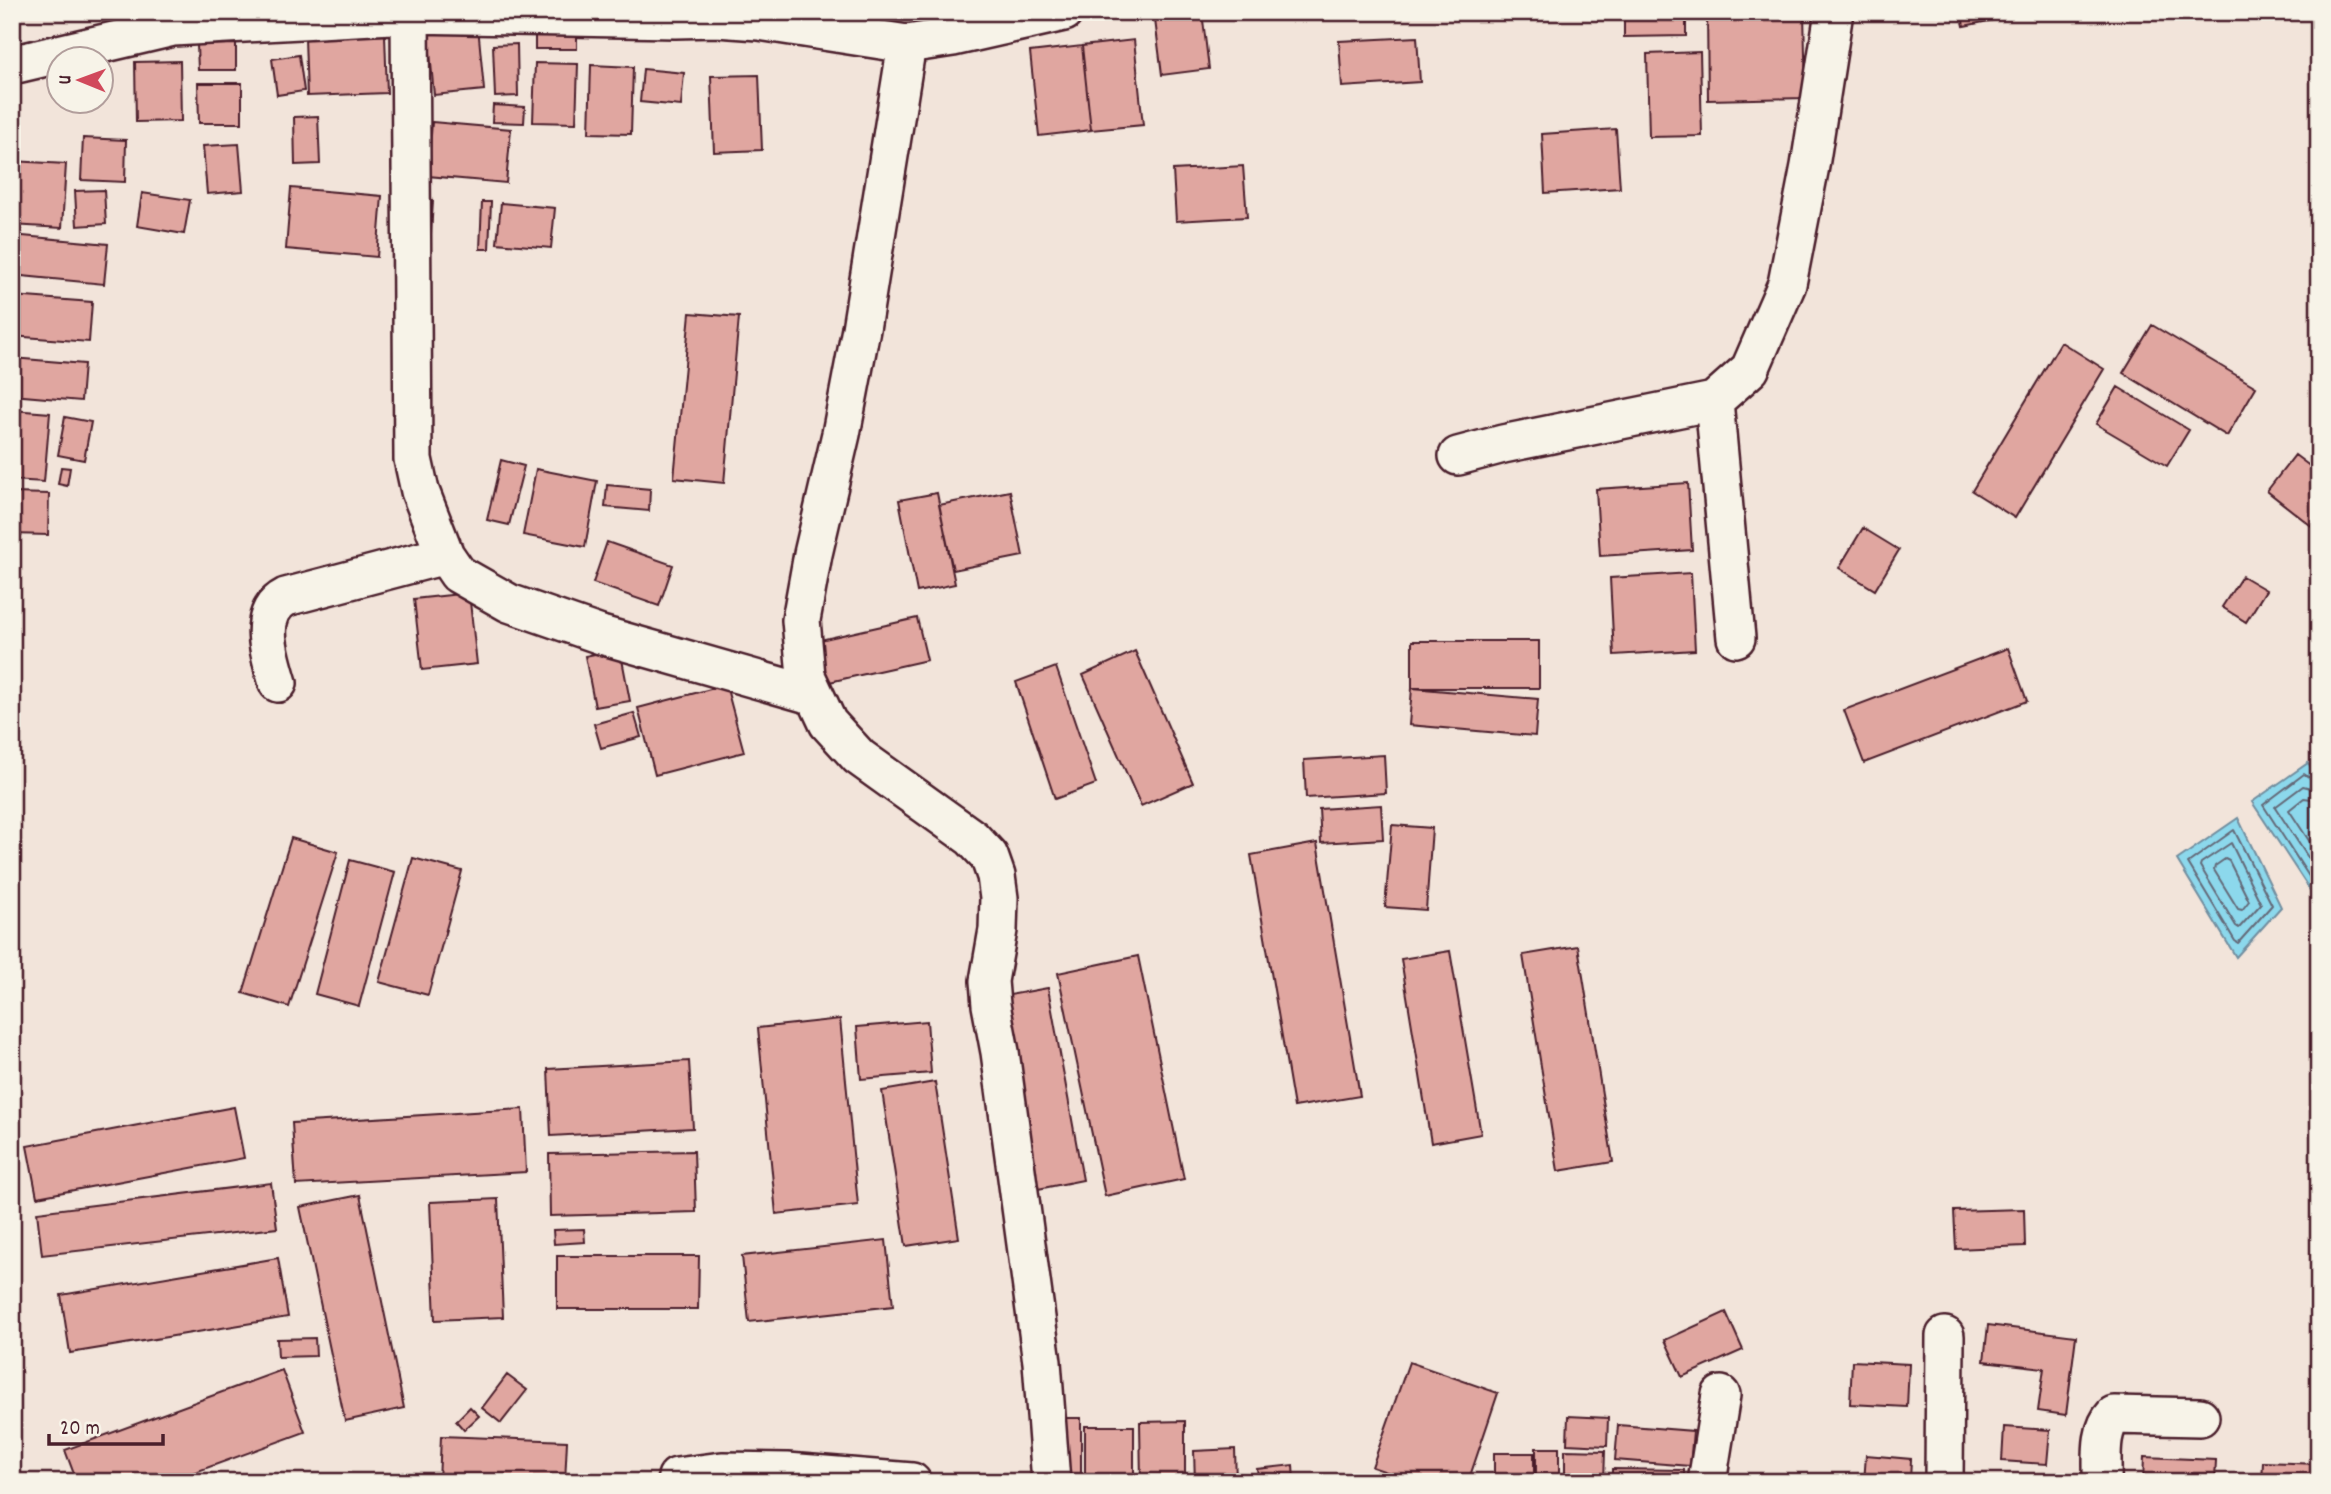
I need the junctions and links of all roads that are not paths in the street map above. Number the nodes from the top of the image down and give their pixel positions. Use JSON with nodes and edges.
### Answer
{"nodes":[{"id":1,"x":1064,"y":12,"type":"edge"},
{"id":2,"x":1833,"y":12,"type":"edge"},
{"id":3,"x":351,"y":14,"type":"edge"},
{"id":4,"x":410,"y":14,"type":"junction"},
{"id":5,"x":759,"y":17,"type":"edge"},
{"id":6,"x":171,"y":20,"type":"edge"},
{"id":7,"x":907,"y":44,"type":"junction"},
{"id":8,"x":12,"y":65,"type":"edge"},
{"id":9,"x":1714,"y":401,"type":"junction"},
{"id":10,"x":1458,"y":456,"type":"dead end"},
{"id":11,"x":445,"y":555,"type":"junction"},
{"id":12,"x":1736,"y":638,"type":"dead end"},
{"id":13,"x":278,"y":682,"type":"dead end"},
{"id":14,"x":815,"y":696,"type":"junction"},
{"id":15,"x":1945,"y":1336,"type":"dead end"},
{"id":16,"x":1721,"y":1395,"type":"dead end"},
{"id":17,"x":2200,"y":1417,"type":"dead end"},
{"id":18,"x":677,"y":1477,"type":"dead end"},
{"id":19,"x":912,"y":1482,"type":"edge"},
{"id":20,"x":1051,"y":1482,"type":"edge"},
{"id":21,"x":1707,"y":1482,"type":"edge"},
{"id":22,"x":1944,"y":1482,"type":"edge"},
{"id":23,"x":2102,"y":1482,"type":"edge"}],
"edges":[{"from":1,"to":7,"type":"street"},
{"from":2,"to":9,"type":"street"},
{"from":3,"to":4,"type":"street"},
{"from":3,"to":6,"type":"street"},
{"from":4,"to":5,"type":"street"},
{"from":4,"to":11,"type":"street"},
{"from":5,"to":7,"type":"street"},
{"from":6,"to":8,"type":"street"},
{"from":7,"to":14,"type":"street"},
{"from":9,"to":10,"type":"street"},
{"from":9,"to":12,"type":"street"},
{"from":11,"to":13,"type":"street"},
{"from":11,"to":14,"type":"street"},
{"from":14,"to":20,"type":"street"},
{"from":15,"to":22,"type":"street"},
{"from":16,"to":21,"type":"street"},
{"from":17,"to":23,"type":"street"},
{"from":18,"to":19,"type":"street"}]}
